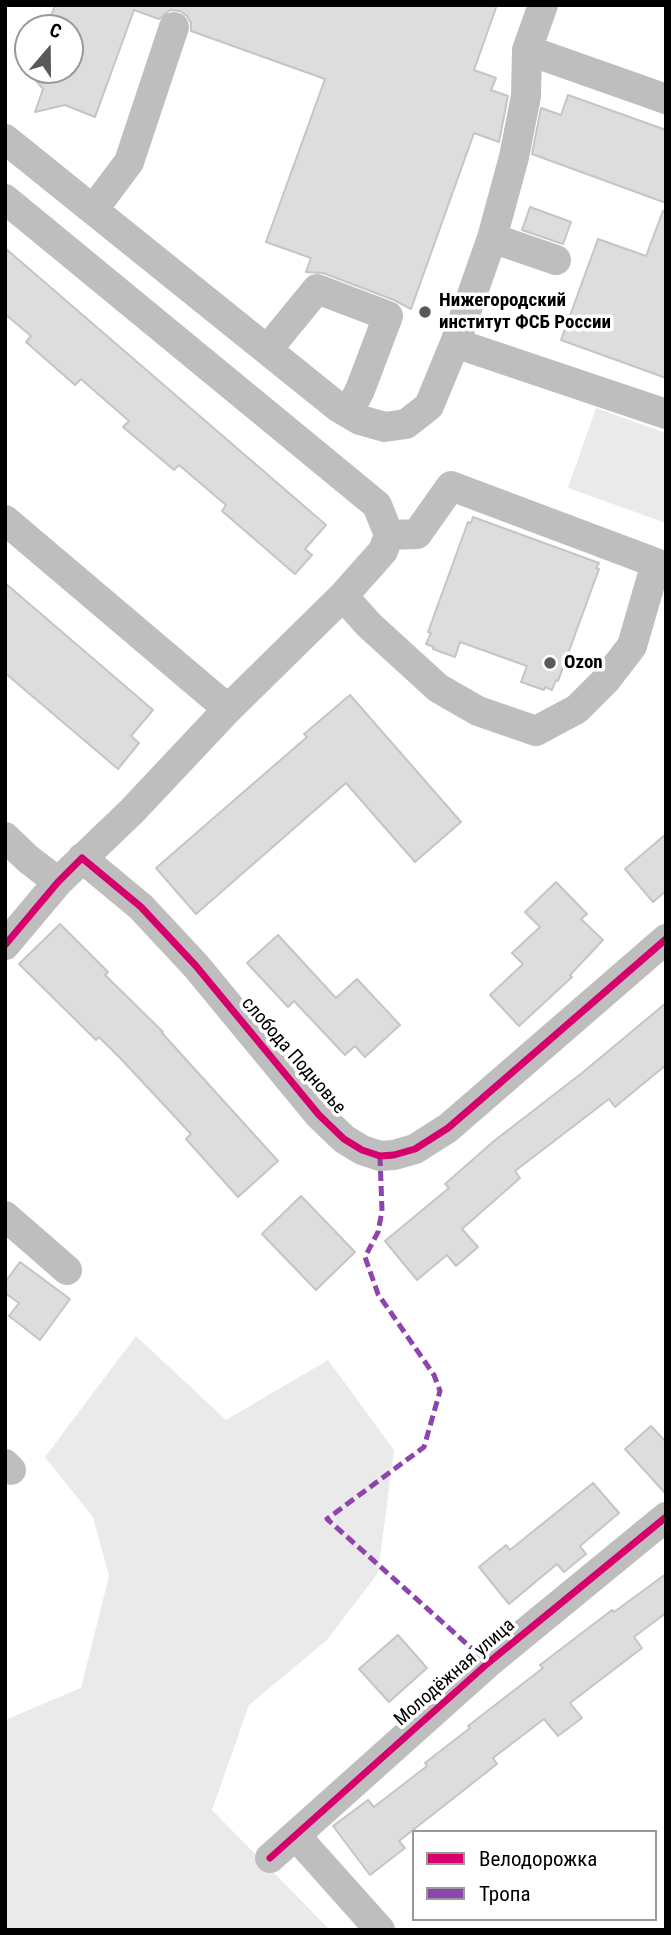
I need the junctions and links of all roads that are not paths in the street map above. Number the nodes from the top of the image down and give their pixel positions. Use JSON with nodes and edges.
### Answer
{"nodes":[{"id":1,"x":543,"y":5,"type":"edge"},
{"id":2,"x":174,"y":27,"type":"dead end"},
{"id":3,"x":527,"y":50,"type":"junction"},
{"id":4,"x":666,"y":99,"type":"edge"},
{"id":5,"x":5,"y":139,"type":"edge"},
{"id":6,"x":5,"y":199,"type":"edge"},
{"id":7,"x":93,"y":210,"type":"junction"},
{"id":8,"x":492,"y":238,"type":"junction"},
{"id":9,"x":556,"y":260,"type":"dead end"},
{"id":10,"x":455,"y":343,"type":"junction"},
{"id":11,"x":267,"y":350,"type":"junction"},
{"id":12,"x":348,"y":414,"type":"junction"},
{"id":13,"x":666,"y":414,"type":"edge"},
{"id":14,"x":5,"y":520,"type":"edge"},
{"id":15,"x":389,"y":536,"type":"junction"},
{"id":16,"x":343,"y":596,"type":"junction"},
{"id":17,"x":228,"y":709,"type":"junction"},
{"id":18,"x":5,"y":837,"type":"edge"},
{"id":19,"x":82,"y":858,"type":"junction"},
{"id":20,"x":58,"y":882,"type":"junction"},
{"id":21,"x":666,"y":939,"type":"edge"},
{"id":22,"x":5,"y":945,"type":"edge"},
{"id":23,"x":5,"y":1216,"type":"edge"},
{"id":24,"x":67,"y":1270,"type":"dead end"},
{"id":25,"x":666,"y":1517,"type":"edge"},
{"id":26,"x":296,"y":1836,"type":"junction"},
{"id":27,"x":270,"y":1858,"type":"dead end"},
{"id":28,"x":380,"y":1930,"type":"edge"}],
"edges":[{"from":1,"to":3,"type":"street"},
{"from":2,"to":7,"type":"street"},
{"from":3,"to":4,"type":"street"},
{"from":3,"to":8,"type":"street"},
{"from":5,"to":7,"type":"street"},
{"from":6,"to":15,"type":"street"},
{"from":7,"to":11,"type":"street"},
{"from":8,"to":9,"type":"street"},
{"from":8,"to":10,"type":"street"},
{"from":10,"to":12,"type":"street"},
{"from":10,"to":13,"type":"street"},
{"from":11,"to":12,"type":"street"},
{"from":11,"to":12,"type":"street"},
{"from":14,"to":17,"type":"street"},
{"from":15,"to":16,"type":"street"},
{"from":15,"to":16,"type":"street"},
{"from":16,"to":17,"type":"street"},
{"from":17,"to":19,"type":"street"},
{"from":18,"to":20,"type":"street"},
{"from":19,"to":20,"type":"street"},
{"from":19,"to":21,"type":"street","name":"слобода Подновье"},
{"from":20,"to":22,"type":"street"},
{"from":23,"to":24,"type":"street"},
{"from":25,"to":26,"type":"street","name":"Молодёжная улица"},
{"from":26,"to":27,"type":"street","name":"Молодёжная улица"},
{"from":26,"to":28,"type":"street"}]}
